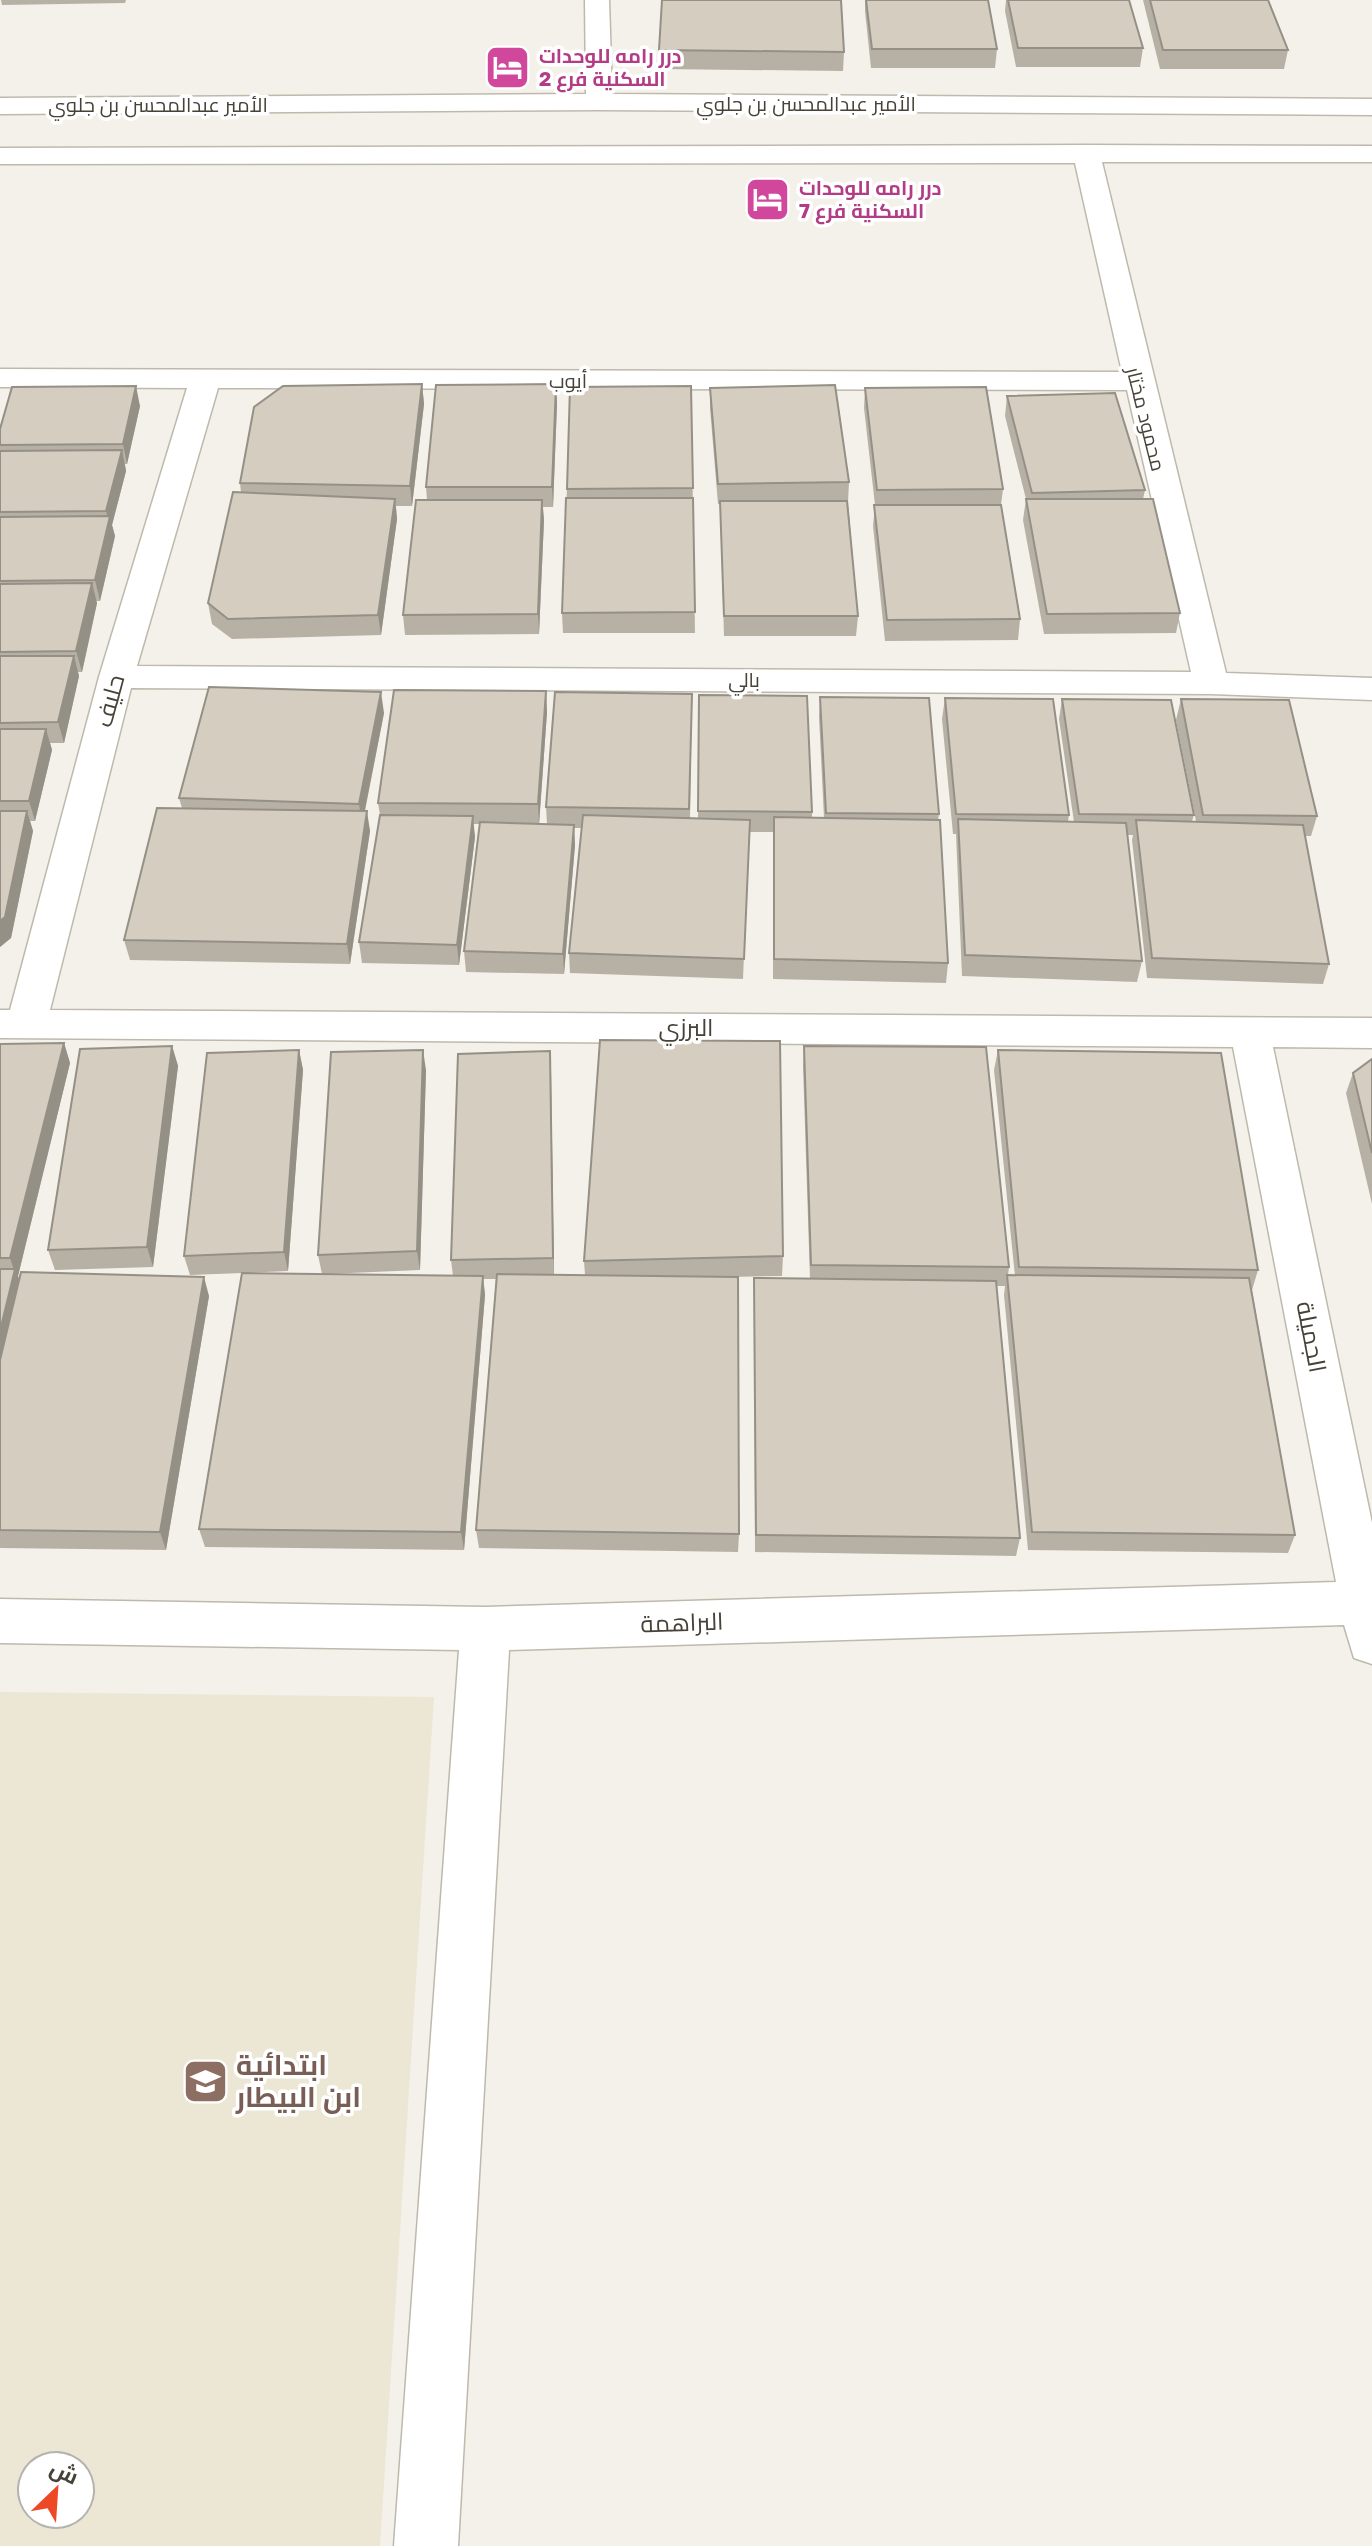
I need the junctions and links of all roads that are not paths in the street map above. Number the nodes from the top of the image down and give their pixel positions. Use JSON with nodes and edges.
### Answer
{"nodes":[{"id":1,"x":597,"y":0,"type":"edge"},
{"id":2,"x":599,"y":102,"type":"junction"},
{"id":3,"x":0,"y":106,"type":"edge"},
{"id":4,"x":1372,"y":107,"type":"edge"},
{"id":5,"x":1086,"y":153,"type":"junction"},
{"id":6,"x":1372,"y":154,"type":"edge"},
{"id":7,"x":0,"y":156,"type":"edge"},
{"id":8,"x":0,"y":378,"type":"edge"},
{"id":9,"x":205,"y":380,"type":"junction"},
{"id":10,"x":1137,"y":381,"type":"junction"},
{"id":11,"x":116,"y":677,"type":"junction"},
{"id":12,"x":1211,"y":683,"type":"junction"},
{"id":13,"x":1372,"y":689,"type":"edge"},
{"id":14,"x":13,"y":1024,"type":"edge"},
{"id":15,"x":1250,"y":1032,"type":"junction"},
{"id":16,"x":1372,"y":1033,"type":"edge"},
{"id":17,"x":0,"y":1621,"type":"edge"},
{"id":18,"x":1368,"y":1622,"type":"edge"},
{"id":19,"x":485,"y":1629,"type":"junction"},
{"id":20,"x":426,"y":2546,"type":"edge"}],
"edges":[{"from":1,"to":2,"type":"street"},
{"from":2,"to":3,"type":"street","name":"الأمير عبدالمحسن بن جلوي"},
{"from":2,"to":4,"type":"street","name":"الأمير عبدالمحسن بن جلوي"},
{"from":5,"to":6,"type":"street"},
{"from":5,"to":7,"type":"street"},
{"from":5,"to":10,"type":"street","name":"محمود مختار"},
{"from":8,"to":9,"type":"street","name":"أيوب"},
{"from":9,"to":10,"type":"street","name":"أيوب"},
{"from":9,"to":11,"type":"street","name":"حليف"},
{"from":10,"to":12,"type":"street","name":"محمود مختار"},
{"from":11,"to":12,"type":"street","name":"بالي"},
{"from":11,"to":14,"type":"street","name":"حليف"},
{"from":12,"to":13,"type":"street","name":"بالي"},
{"from":14,"to":15,"type":"street","name":"البرزي"},
{"from":15,"to":16,"type":"street","name":"البرزي"},
{"from":15,"to":18,"type":"street","name":"الجميلة"},
{"from":17,"to":19,"type":"street","name":"البراهمة"},
{"from":18,"to":19,"type":"street","name":"البراهمة"},
{"from":19,"to":20,"type":"street"}]}
